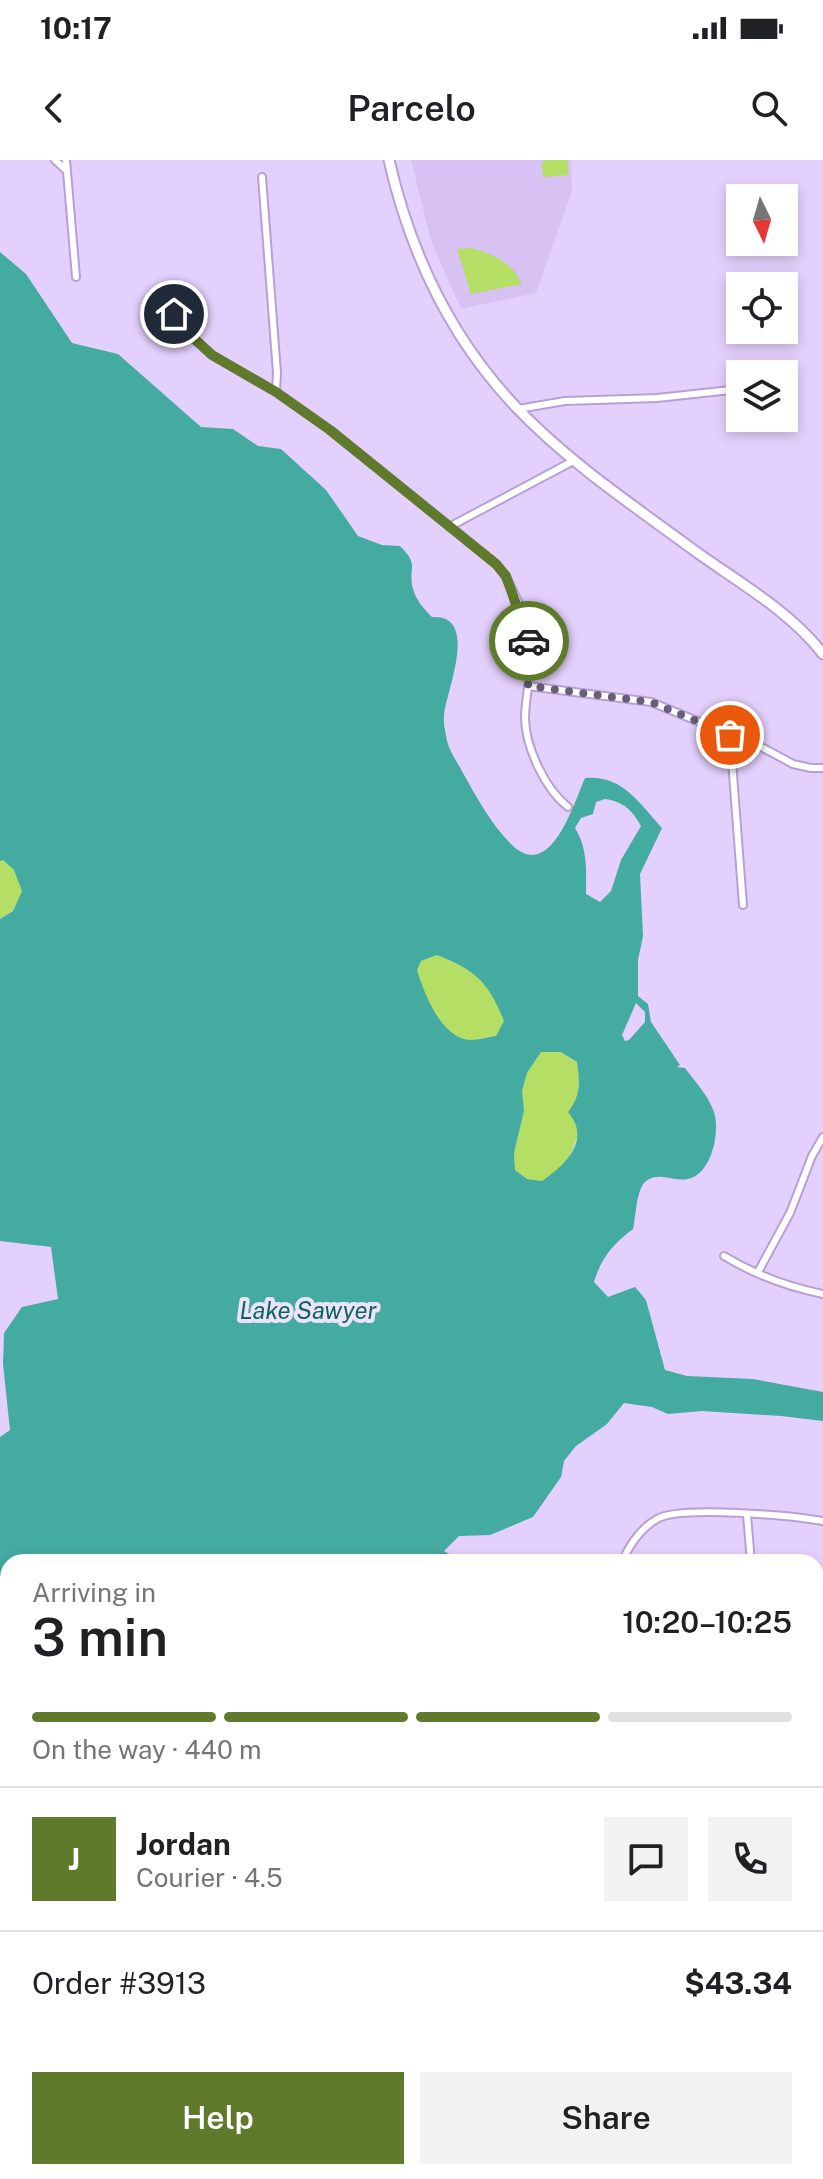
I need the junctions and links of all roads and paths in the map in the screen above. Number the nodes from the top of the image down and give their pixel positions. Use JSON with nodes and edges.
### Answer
{"nodes":[{"id":1,"x":55,"y":160,"type":"edge"},
{"id":2,"x":66,"y":160,"type":"edge"},
{"id":3,"x":389,"y":160,"type":"edge"},
{"id":4,"x":67,"y":171,"type":"junction"},
{"id":5,"x":262,"y":177,"type":"dead end"},
{"id":6,"x":76,"y":277,"type":"dead end"},
{"id":7,"x":167,"y":299,"type":"dead end"},
{"id":8,"x":726,"y":391,"type":"edge"},
{"id":9,"x":276,"y":392,"type":"junction"},
{"id":10,"x":518,"y":409,"type":"junction"},
{"id":11,"x":575,"y":460,"type":"junction"},
{"id":12,"x":449,"y":527,"type":"junction"},
{"id":13,"x":823,"y":654,"type":"edge"},
{"id":14,"x":528,"y":686,"type":"junction"},
{"id":15,"x":730,"y":735,"type":"junction"},
{"id":16,"x":823,"y":768,"type":"edge"},
{"id":17,"x":568,"y":807,"type":"dead end"},
{"id":18,"x":743,"y":905,"type":"dead end"},
{"id":19,"x":823,"y":1137,"type":"edge"},
{"id":20,"x":724,"y":1256,"type":"dead end"},
{"id":21,"x":758,"y":1272,"type":"junction"},
{"id":22,"x":823,"y":1294,"type":"edge"},
{"id":23,"x":747,"y":1515,"type":"junction"},
{"id":24,"x":823,"y":1521,"type":"edge"},
{"id":25,"x":627,"y":1554,"type":"edge"},
{"id":26,"x":750,"y":1554,"type":"edge"}],
"edges":[{"from":1,"to":4,"type":"street"},
{"from":2,"to":4,"type":"street"},
{"from":3,"to":10,"type":"street"},
{"from":4,"to":6,"type":"street"},
{"from":5,"to":9,"type":"street"},
{"from":7,"to":9,"type":"street"},
{"from":8,"to":10,"type":"street"},
{"from":9,"to":12,"type":"street"},
{"from":10,"to":11,"type":"street"},
{"from":11,"to":12,"type":"street"},
{"from":11,"to":13,"type":"street"},
{"from":12,"to":14,"type":"street"},
{"from":14,"to":15,"type":"street"},
{"from":14,"to":17,"type":"street"},
{"from":15,"to":16,"type":"street"},
{"from":15,"to":18,"type":"street"},
{"from":19,"to":21,"type":"street"},
{"from":20,"to":21,"type":"street"},
{"from":21,"to":22,"type":"street"},
{"from":23,"to":24,"type":"street"},
{"from":23,"to":25,"type":"street"},
{"from":23,"to":26,"type":"street"}]}
